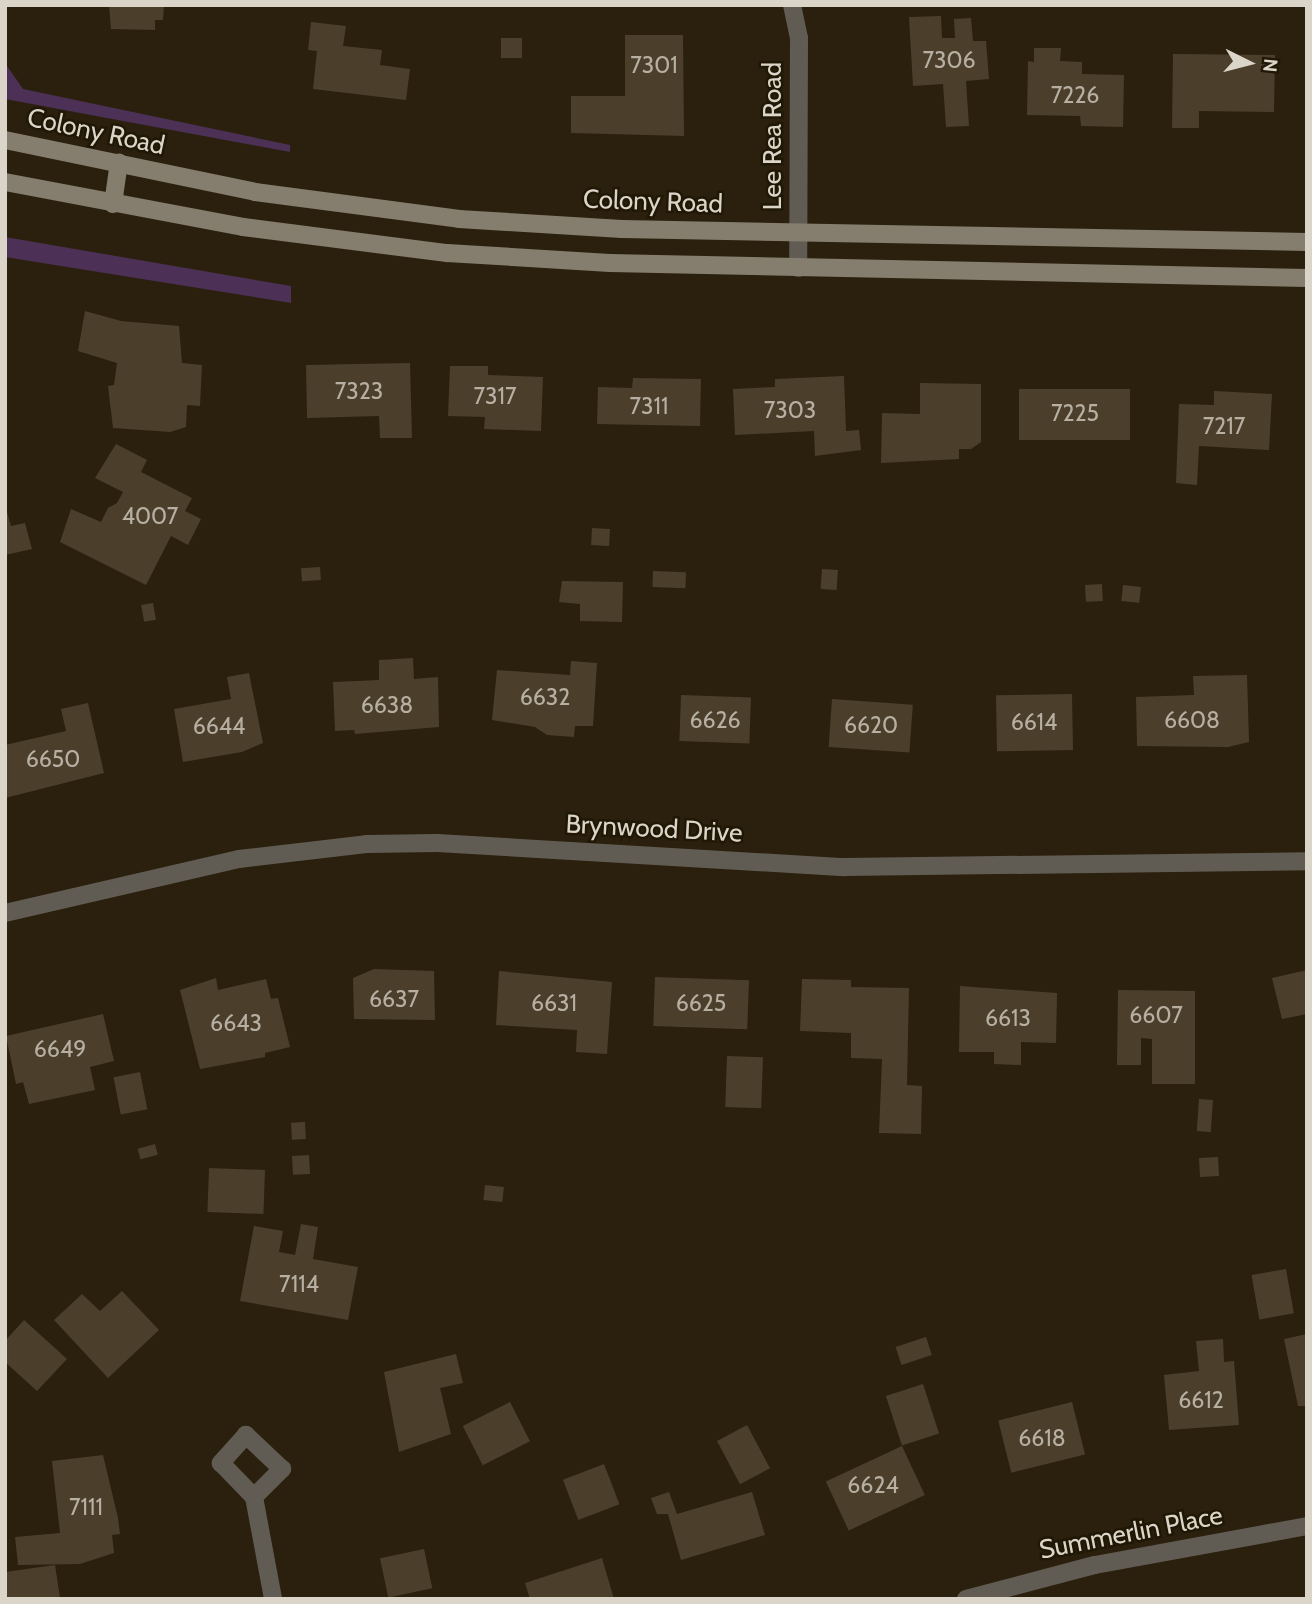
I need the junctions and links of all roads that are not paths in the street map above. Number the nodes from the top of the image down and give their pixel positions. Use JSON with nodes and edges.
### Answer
{"nodes":[{"id":1,"x":792,"y":5,"type":"edge"},
{"id":2,"x":5,"y":140,"type":"edge"},
{"id":3,"x":119,"y":162,"type":"junction"},
{"id":4,"x":5,"y":182,"type":"edge"},
{"id":5,"x":113,"y":204,"type":"junction"},
{"id":6,"x":799,"y":232,"type":"junction"},
{"id":7,"x":1307,"y":243,"type":"edge"},
{"id":8,"x":798,"y":268,"type":"junction"},
{"id":9,"x":1307,"y":278,"type":"edge"},
{"id":10,"x":1307,"y":861,"type":"edge"},
{"id":11,"x":5,"y":913,"type":"edge"},
{"id":12,"x":254,"y":1497,"type":"dead end"},
{"id":13,"x":1307,"y":1526,"type":"edge"},
{"id":14,"x":273,"y":1599,"type":"edge"},
{"id":15,"x":966,"y":1599,"type":"edge"}],
"edges":[{"from":1,"to":6,"type":"street","name":"Lee Rea Road"},
{"from":2,"to":3,"type":"main road","name":"Colony Road"},
{"from":3,"to":5,"type":"main road"},
{"from":3,"to":6,"type":"main road","name":"Colony Road"},
{"from":4,"to":5,"type":"main road"},
{"from":5,"to":8,"type":"main road"},
{"from":6,"to":7,"type":"main road","name":"Colony Road"},
{"from":6,"to":8,"type":"street","name":"Lee Rea Road"},
{"from":8,"to":9,"type":"main road"},
{"from":10,"to":11,"type":"street","name":"Brynwood Drive"},
{"from":12,"to":14,"type":"street"},
{"from":13,"to":15,"type":"street","name":"Summerlin Place"}]}
